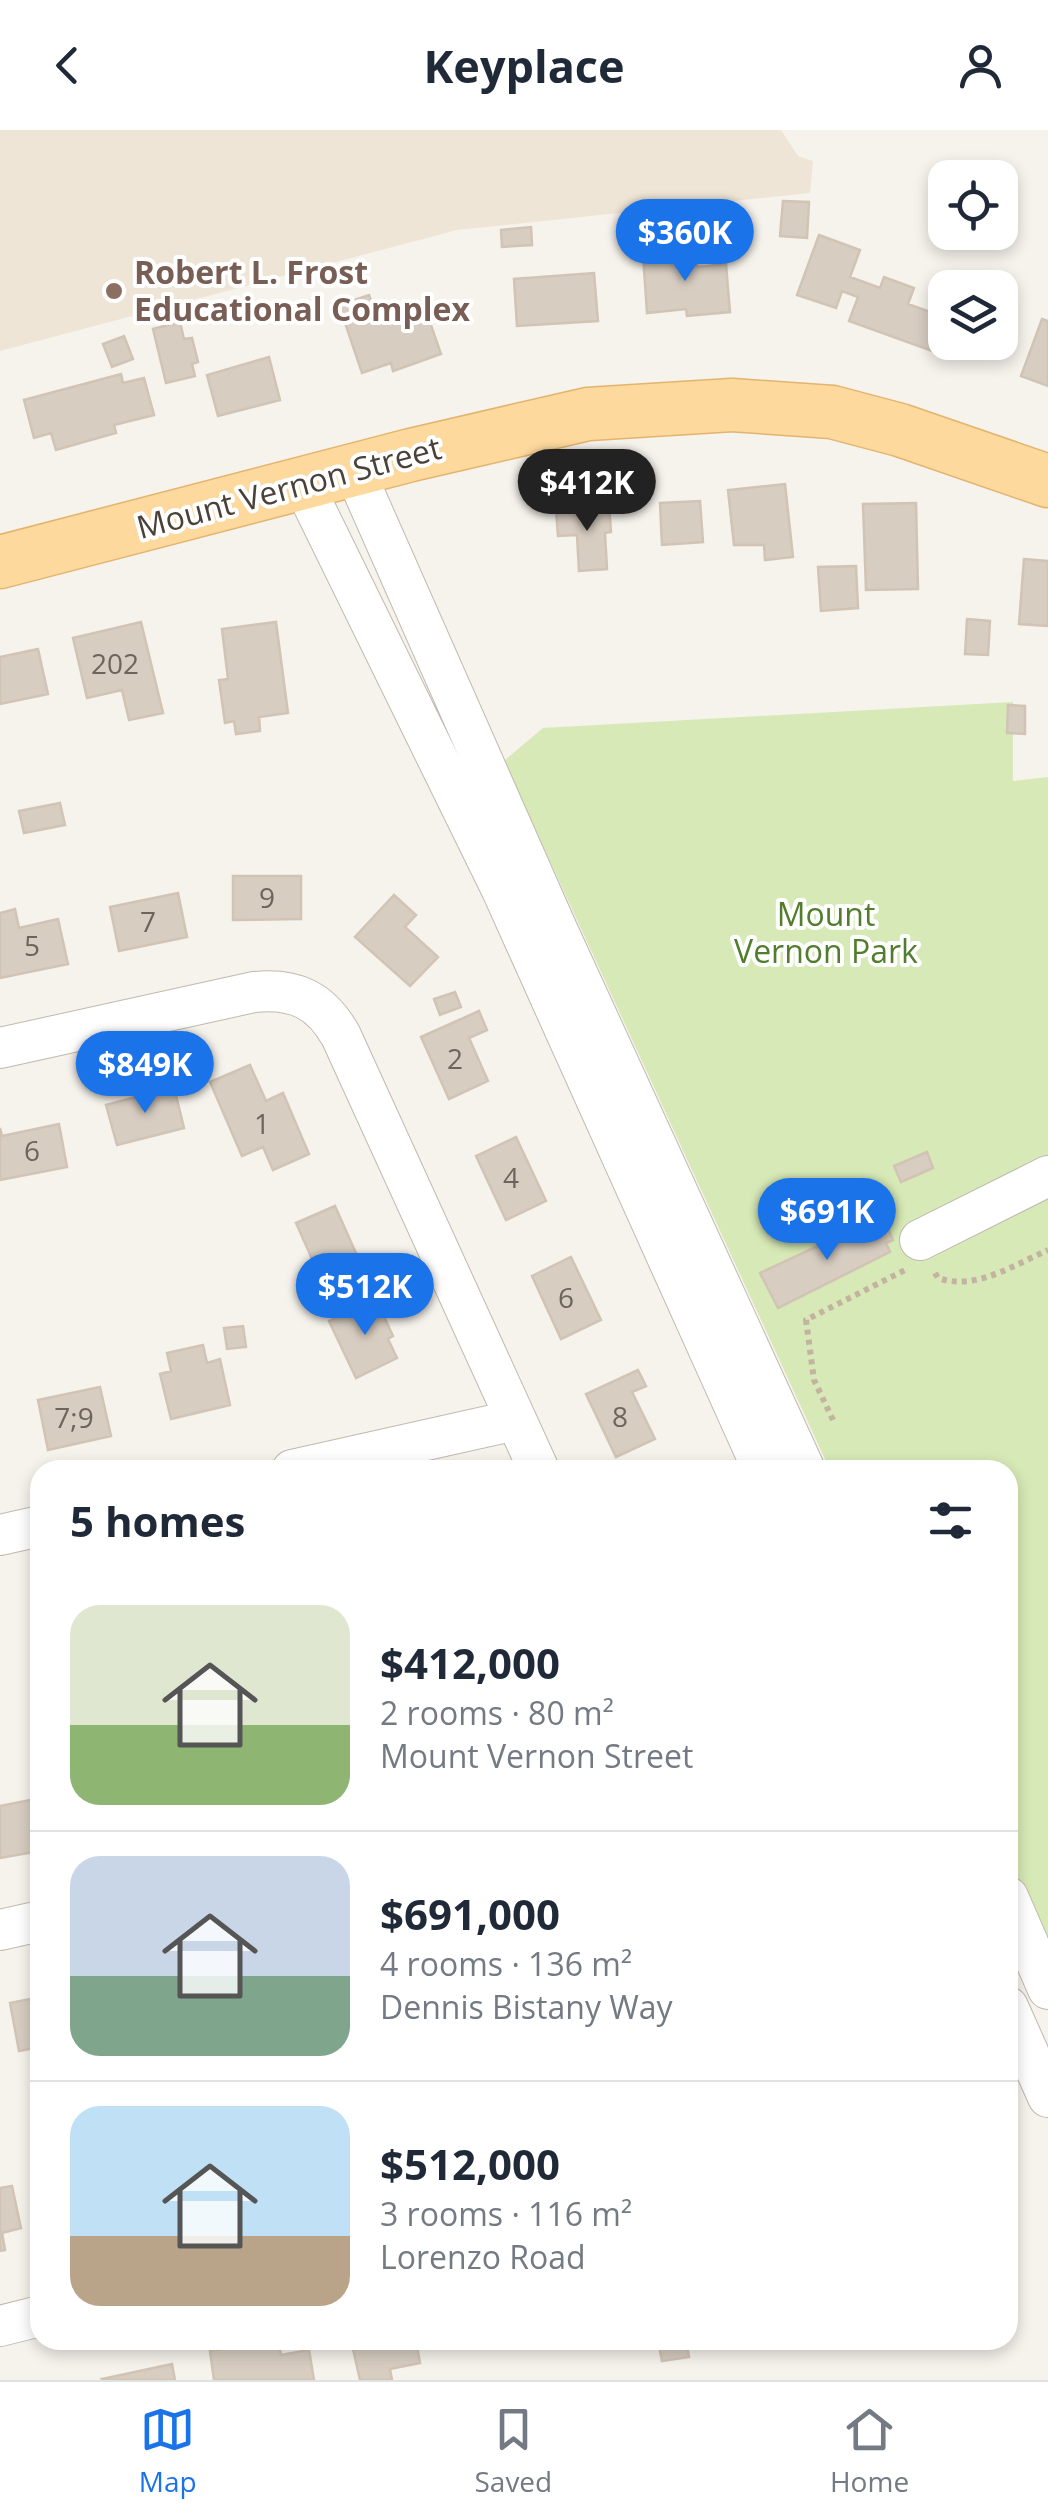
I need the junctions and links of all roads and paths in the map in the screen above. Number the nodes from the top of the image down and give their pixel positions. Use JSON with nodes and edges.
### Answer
{"nodes":[{"id":1,"x":354,"y":470,"type":"junction"},
{"id":2,"x":1048,"y":481,"type":"edge"},
{"id":3,"x":302,"y":484,"type":"junction"},
{"id":4,"x":0,"y":562,"type":"edge"},
{"id":5,"x":0,"y":1048,"type":"edge"},
{"id":6,"x":1048,"y":1176,"type":"edge"},
{"id":7,"x":924,"y":1249,"type":"junction"},
{"id":8,"x":1048,"y":1250,"type":"edge"},
{"id":9,"x":516,"y":1420,"type":"junction"},
{"id":10,"x":833,"y":1420,"type":"dead end"},
{"id":11,"x":337,"y":1460,"type":"edge"},
{"id":12,"x":534,"y":1460,"type":"edge"},
{"id":13,"x":758,"y":1460,"type":"edge"},
{"id":14,"x":800,"y":1460,"type":"edge"},
{"id":15,"x":30,"y":1528,"type":"edge"},
{"id":16,"x":0,"y":1535,"type":"edge"},
{"id":17,"x":1018,"y":1919,"type":"edge"},
{"id":18,"x":30,"y":1923,"type":"edge"},
{"id":19,"x":0,"y":1930,"type":"edge"},
{"id":20,"x":1048,"y":1989,"type":"edge"},
{"id":21,"x":1018,"y":2030,"type":"edge"},
{"id":22,"x":1048,"y":2097,"type":"edge"},
{"id":23,"x":30,"y":2318,"type":"edge"},
{"id":24,"x":0,"y":2326,"type":"edge"}],
"edges":[{"from":1,"to":2,"type":"main road","name":"Mount Vernon Street"},
{"from":1,"to":3,"type":"main road","name":"Mount Vernon Street"},
{"from":1,"to":14,"type":"street"},
{"from":3,"to":4,"type":"main road","name":"Mount Vernon Street"},
{"from":3,"to":13,"type":"street"},
{"from":5,"to":9,"type":"street"},
{"from":6,"to":7,"type":"street"},
{"from":7,"to":8,"type":"path"},
{"from":7,"to":10,"type":"path"},
{"from":9,"to":11,"type":"street"},
{"from":9,"to":12,"type":"street"},
{"from":15,"to":16,"type":"street"},
{"from":17,"to":20,"type":"street"},
{"from":18,"to":19,"type":"street"},
{"from":21,"to":22,"type":"street"},
{"from":23,"to":24,"type":"street"}]}
